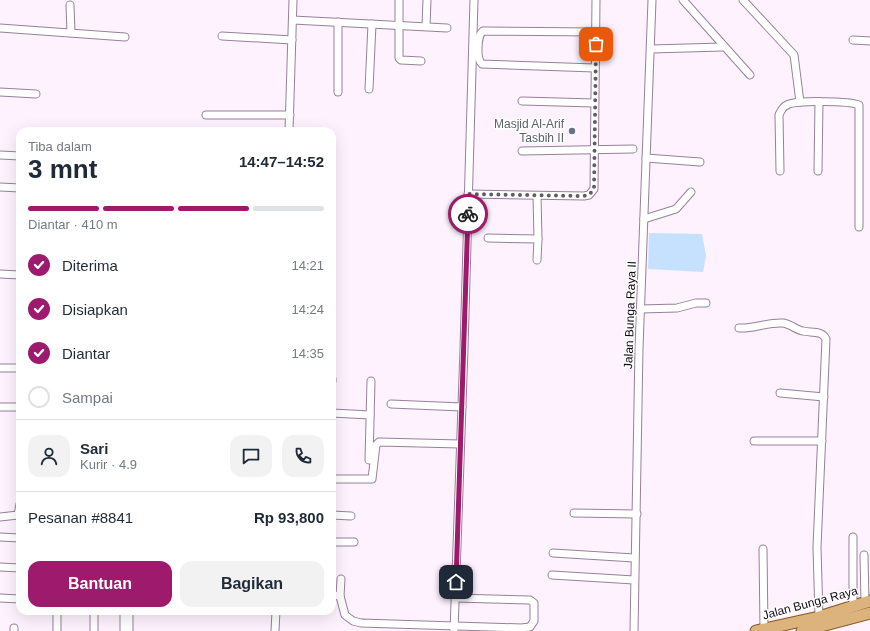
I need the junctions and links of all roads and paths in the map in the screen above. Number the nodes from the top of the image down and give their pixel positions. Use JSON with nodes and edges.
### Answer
{"nodes":[{"id":1,"x":293,"y":0,"type":"edge"},
{"id":2,"x":399,"y":0,"type":"edge"},
{"id":3,"x":427,"y":0,"type":"edge"},
{"id":4,"x":474,"y":0,"type":"edge"},
{"id":5,"x":596,"y":0,"type":"edge"},
{"id":6,"x":652,"y":0,"type":"edge"},
{"id":7,"x":683,"y":0,"type":"edge"},
{"id":8,"x":743,"y":0,"type":"edge"},
{"id":9,"x":70,"y":4,"type":"dead end"},
{"id":10,"x":293,"y":20,"type":"junction"},
{"id":11,"x":338,"y":22,"type":"junction"},
{"id":12,"x":372,"y":24,"type":"junction"},
{"id":13,"x":400,"y":24,"type":"junction"},
{"id":14,"x":426,"y":26,"type":"junction"},
{"id":15,"x":0,"y":28,"type":"edge"},
{"id":16,"x":447,"y":28,"type":"dead end"},
{"id":17,"x":596,"y":32,"type":"junction"},
{"id":18,"x":71,"y":33,"type":"junction"},
{"id":19,"x":222,"y":36,"type":"dead end"},
{"id":20,"x":125,"y":37,"type":"dead end"},
{"id":21,"x":292,"y":40,"type":"junction"},
{"id":22,"x":853,"y":40,"type":"dead end"},
{"id":23,"x":870,"y":41,"type":"edge"},
{"id":24,"x":723,"y":47,"type":"junction"},
{"id":25,"x":651,"y":49,"type":"junction"},
{"id":26,"x":421,"y":61,"type":"dead end"},
{"id":27,"x":595,"y":68,"type":"junction"},
{"id":28,"x":750,"y":75,"type":"dead end"},
{"id":29,"x":369,"y":89,"type":"dead end"},
{"id":30,"x":0,"y":92,"type":"edge"},
{"id":31,"x":338,"y":92,"type":"dead end"},
{"id":32,"x":36,"y":94,"type":"dead end"},
{"id":33,"x":522,"y":101,"type":"dead end"},
{"id":34,"x":800,"y":102,"type":"junction"},
{"id":35,"x":819,"y":102,"type":"junction"},
{"id":36,"x":594,"y":103,"type":"junction"},
{"id":37,"x":290,"y":115,"type":"junction"},
{"id":38,"x":206,"y":116,"type":"dead end"},
{"id":39,"x":289,"y":127,"type":"edge"},
{"id":40,"x":593,"y":149,"type":"junction"},
{"id":41,"x":633,"y":149,"type":"dead end"},
{"id":42,"x":522,"y":151,"type":"dead end"},
{"id":43,"x":0,"y":155,"type":"edge"},
{"id":44,"x":16,"y":156,"type":"edge"},
{"id":45,"x":646,"y":158,"type":"junction"},
{"id":46,"x":700,"y":162,"type":"dead end"},
{"id":47,"x":780,"y":171,"type":"dead end"},
{"id":48,"x":818,"y":171,"type":"dead end"},
{"id":49,"x":0,"y":187,"type":"edge"},
{"id":50,"x":16,"y":188,"type":"edge"},
{"id":51,"x":691,"y":192,"type":"dead end"},
{"id":52,"x":468,"y":194,"type":"junction"},
{"id":53,"x":537,"y":196,"type":"junction"},
{"id":54,"x":644,"y":219,"type":"junction"},
{"id":55,"x":859,"y":226,"type":"dead end"},
{"id":56,"x":488,"y":238,"type":"dead end"},
{"id":57,"x":538,"y":239,"type":"junction"},
{"id":58,"x":537,"y":260,"type":"dead end"},
{"id":59,"x":0,"y":274,"type":"edge"},
{"id":60,"x":16,"y":275,"type":"edge"},
{"id":61,"x":706,"y":303,"type":"dead end"},
{"id":62,"x":641,"y":309,"type":"junction"},
{"id":63,"x":739,"y":328,"type":"dead end"},
{"id":64,"x":0,"y":368,"type":"edge"},
{"id":65,"x":16,"y":368,"type":"edge"},
{"id":66,"x":371,"y":381,"type":"dead end"},
{"id":67,"x":780,"y":393,"type":"dead end"},
{"id":68,"x":824,"y":397,"type":"junction"},
{"id":69,"x":391,"y":404,"type":"dead end"},
{"id":70,"x":0,"y":407,"type":"edge"},
{"id":71,"x":16,"y":407,"type":"edge"},
{"id":72,"x":462,"y":407,"type":"junction"},
{"id":73,"x":336,"y":413,"type":"edge"},
{"id":74,"x":370,"y":415,"type":"junction"},
{"id":75,"x":754,"y":441,"type":"dead end"},
{"id":76,"x":822,"y":441,"type":"junction"},
{"id":77,"x":460,"y":444,"type":"junction"},
{"id":78,"x":368,"y":460,"type":"dead end"},
{"id":79,"x":336,"y":479,"type":"edge"},
{"id":80,"x":574,"y":513,"type":"dead end"},
{"id":81,"x":636,"y":514,"type":"junction"},
{"id":82,"x":16,"y":515,"type":"edge"},
{"id":83,"x":336,"y":515,"type":"edge"},
{"id":84,"x":351,"y":516,"type":"dead end"},
{"id":85,"x":0,"y":517,"type":"edge"},
{"id":86,"x":852,"y":536,"type":"dead end"},
{"id":87,"x":0,"y":537,"type":"edge"},
{"id":88,"x":16,"y":538,"type":"edge"},
{"id":89,"x":336,"y":542,"type":"edge"},
{"id":90,"x":354,"y":542,"type":"dead end"},
{"id":91,"x":763,"y":549,"type":"dead end"},
{"id":92,"x":553,"y":553,"type":"dead end"},
{"id":93,"x":864,"y":555,"type":"dead end"},
{"id":94,"x":634,"y":558,"type":"junction"},
{"id":95,"x":0,"y":567,"type":"edge"},
{"id":96,"x":16,"y":568,"type":"edge"},
{"id":97,"x":552,"y":574,"type":"dead end"},
{"id":98,"x":341,"y":579,"type":"dead end"},
{"id":99,"x":634,"y":580,"type":"junction"},
{"id":100,"x":336,"y":596,"type":"edge"},
{"id":101,"x":340,"y":596,"type":"junction"},
{"id":102,"x":0,"y":598,"type":"edge"},
{"id":103,"x":455,"y":598,"type":"junction"},
{"id":104,"x":16,"y":599,"type":"edge"},
{"id":105,"x":868,"y":601,"type":"edge"},
{"id":106,"x":853,"y":606,"type":"junction"},
{"id":107,"x":870,"y":613,"type":"edge"},
{"id":108,"x":57,"y":615,"type":"edge"},
{"id":109,"x":94,"y":615,"type":"edge"},
{"id":110,"x":124,"y":615,"type":"edge"},
{"id":111,"x":129,"y":615,"type":"edge"},
{"id":112,"x":276,"y":615,"type":"edge"},
{"id":113,"x":819,"y":617,"type":"junction"},
{"id":114,"x":454,"y":628,"type":"edge"},
{"id":115,"x":760,"y":630,"type":"edge"},
{"id":116,"x":57,"y":631,"type":"edge"},
{"id":117,"x":94,"y":631,"type":"edge"},
{"id":118,"x":124,"y":631,"type":"edge"},
{"id":119,"x":129,"y":631,"type":"edge"},
{"id":120,"x":275,"y":631,"type":"edge"},
{"id":121,"x":634,"y":631,"type":"edge"},
{"id":122,"x":802,"y":631,"type":"edge"}],
"edges":[{"from":1,"to":10,"type":"street"},
{"from":2,"to":13,"type":"street"},
{"from":3,"to":14,"type":"street"},
{"from":4,"to":52,"type":"street"},
{"from":5,"to":17,"type":"street"},
{"from":6,"to":25,"type":"street","name":"Jalan Bunga Raya II"},
{"from":7,"to":24,"type":"street"},
{"from":8,"to":34,"type":"street"},
{"from":9,"to":18,"type":"street"},
{"from":10,"to":11,"type":"street"},
{"from":10,"to":21,"type":"street"},
{"from":11,"to":12,"type":"street"},
{"from":11,"to":31,"type":"street"},
{"from":12,"to":13,"type":"street"},
{"from":12,"to":29,"type":"street"},
{"from":13,"to":14,"type":"street"},
{"from":13,"to":26,"type":"street"},
{"from":14,"to":16,"type":"street"},
{"from":15,"to":18,"type":"street"},
{"from":17,"to":27,"type":"street"},
{"from":17,"to":27,"type":"street"},
{"from":18,"to":20,"type":"street"},
{"from":19,"to":21,"type":"street"},
{"from":21,"to":37,"type":"street"},
{"from":22,"to":23,"type":"street"},
{"from":24,"to":25,"type":"street"},
{"from":24,"to":28,"type":"street"},
{"from":25,"to":45,"type":"street","name":"Jalan Bunga Raya II"},
{"from":27,"to":36,"type":"street"},
{"from":30,"to":32,"type":"street"},
{"from":33,"to":36,"type":"street"},
{"from":34,"to":35,"type":"street"},
{"from":34,"to":47,"type":"street"},
{"from":35,"to":48,"type":"street"},
{"from":35,"to":55,"type":"street"},
{"from":36,"to":40,"type":"street"},
{"from":37,"to":38,"type":"street"},
{"from":37,"to":39,"type":"street"},
{"from":40,"to":41,"type":"street"},
{"from":40,"to":42,"type":"street"},
{"from":40,"to":53,"type":"street"},
{"from":43,"to":44,"type":"street"},
{"from":45,"to":46,"type":"street"},
{"from":45,"to":54,"type":"street","name":"Jalan Bunga Raya II"},
{"from":49,"to":50,"type":"street"},
{"from":51,"to":54,"type":"street"},
{"from":52,"to":53,"type":"street"},
{"from":52,"to":72,"type":"street"},
{"from":53,"to":57,"type":"street"},
{"from":54,"to":62,"type":"street","name":"Jalan Bunga Raya II"},
{"from":56,"to":57,"type":"street"},
{"from":57,"to":58,"type":"street"},
{"from":59,"to":60,"type":"street"},
{"from":61,"to":62,"type":"street"},
{"from":62,"to":81,"type":"street","name":"Jalan Bunga Raya II"},
{"from":63,"to":68,"type":"street"},
{"from":64,"to":65,"type":"street"},
{"from":66,"to":74,"type":"street"},
{"from":67,"to":68,"type":"street"},
{"from":68,"to":76,"type":"street"},
{"from":69,"to":72,"type":"street"},
{"from":70,"to":71,"type":"street"},
{"from":72,"to":77,"type":"street"},
{"from":73,"to":74,"type":"street"},
{"from":74,"to":78,"type":"street"},
{"from":75,"to":76,"type":"street"},
{"from":76,"to":113,"type":"street"},
{"from":77,"to":79,"type":"street"},
{"from":77,"to":103,"type":"street"},
{"from":80,"to":81,"type":"street"},
{"from":81,"to":94,"type":"street","name":"Jalan Bunga Raya II"},
{"from":82,"to":85,"type":"street"},
{"from":83,"to":84,"type":"street"},
{"from":86,"to":106,"type":"street"},
{"from":87,"to":88,"type":"street"},
{"from":89,"to":90,"type":"street"},
{"from":91,"to":115,"type":"street"},
{"from":92,"to":94,"type":"street"},
{"from":93,"to":105,"type":"street"},
{"from":94,"to":99,"type":"street","name":"Jalan Bunga Raya II"},
{"from":95,"to":96,"type":"street"},
{"from":97,"to":99,"type":"street"},
{"from":98,"to":101,"type":"street"},
{"from":99,"to":121,"type":"street","name":"Jalan Bunga Raya II"},
{"from":100,"to":101,"type":"street"},
{"from":101,"to":114,"type":"street"},
{"from":102,"to":104,"type":"street"},
{"from":103,"to":114,"type":"street"},
{"from":103,"to":114,"type":"street"},
{"from":105,"to":106,"type":"main road","name":"Jalan Bunga Raya"},
{"from":106,"to":113,"type":"main road","name":"Jalan Bunga Raya"},
{"from":107,"to":122,"type":"main road","name":"Jalan Bunga Raya"},
{"from":108,"to":116,"type":"street"},
{"from":109,"to":117,"type":"street"},
{"from":110,"to":118,"type":"street"},
{"from":111,"to":119,"type":"street"},
{"from":112,"to":120,"type":"street"},
{"from":113,"to":115,"type":"main road","name":"Jalan Bunga Raya"}]}
